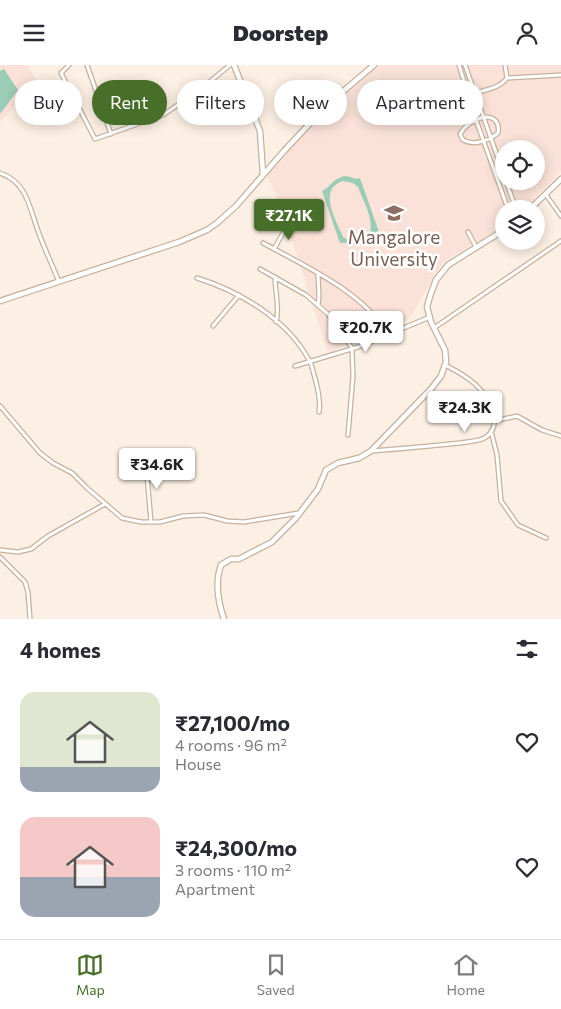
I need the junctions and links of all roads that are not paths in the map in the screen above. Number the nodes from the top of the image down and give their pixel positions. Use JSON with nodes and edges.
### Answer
{"nodes":[{"id":1,"x":69,"y":65,"type":"edge"},
{"id":2,"x":88,"y":65,"type":"edge"},
{"id":3,"x":230,"y":65,"type":"edge"},
{"id":4,"x":234,"y":65,"type":"edge"},
{"id":5,"x":374,"y":65,"type":"edge"},
{"id":6,"x":459,"y":65,"type":"edge"},
{"id":7,"x":465,"y":65,"type":"edge"},
{"id":8,"x":505,"y":65,"type":"edge"},
{"id":9,"x":468,"y":74,"type":"junction"},
{"id":10,"x":561,"y":75,"type":"edge"},
{"id":11,"x":462,"y":77,"type":"junction"},
{"id":12,"x":507,"y":78,"type":"junction"},
{"id":13,"x":463,"y":80,"type":"edge"},
{"id":14,"x":470,"y":80,"type":"edge"},
{"id":15,"x":483,"y":91,"type":"edge"},
{"id":16,"x":483,"y":117,"type":"joint"},
{"id":17,"x":468,"y":125,"type":"edge"},
{"id":18,"x":478,"y":125,"type":"edge"},
{"id":19,"x":111,"y":133,"type":"junction"},
{"id":20,"x":491,"y":138,"type":"junction"},
{"id":21,"x":483,"y":141,"type":"junction"},
{"id":22,"x":495,"y":149,"type":"edge"},
{"id":23,"x":494,"y":172,"type":"joint"},
{"id":24,"x":0,"y":173,"type":"edge"},
{"id":25,"x":263,"y":174,"type":"junction"},
{"id":26,"x":561,"y":179,"type":"edge"},
{"id":27,"x":546,"y":195,"type":"junction"},
{"id":28,"x":505,"y":200,"type":"edge"},
{"id":29,"x":540,"y":200,"type":"edge"},
{"id":30,"x":561,"y":216,"type":"edge"},
{"id":31,"x":288,"y":224,"type":"dead end"},
{"id":32,"x":468,"y":232,"type":"dead end"},
{"id":33,"x":495,"y":236,"type":"edge"},
{"id":34,"x":561,"y":241,"type":"edge"},
{"id":35,"x":263,"y":243,"type":"dead end"},
{"id":36,"x":476,"y":248,"type":"junction"},
{"id":37,"x":274,"y":249,"type":"junction"},
{"id":38,"x":260,"y":269,"type":"dead end"},
{"id":39,"x":318,"y":273,"type":"junction"},
{"id":40,"x":275,"y":277,"type":"junction"},
{"id":41,"x":197,"y":278,"type":"dead end"},
{"id":42,"x":59,"y":282,"type":"junction"},
{"id":43,"x":239,"y":295,"type":"junction"},
{"id":44,"x":0,"y":301,"type":"edge"},
{"id":45,"x":318,"y":305,"type":"junction"},
{"id":46,"x":430,"y":317,"type":"junction"},
{"id":47,"x":276,"y":322,"type":"junction"},
{"id":48,"x":213,"y":327,"type":"dead end"},
{"id":49,"x":434,"y":328,"type":"junction"},
{"id":50,"x":387,"y":334,"type":"junction"},
{"id":51,"x":352,"y":348,"type":"junction"},
{"id":52,"x":310,"y":361,"type":"junction"},
{"id":53,"x":445,"y":364,"type":"junction"},
{"id":54,"x":295,"y":366,"type":"dead end"},
{"id":55,"x":0,"y":406,"type":"edge"},
{"id":56,"x":319,"y":412,"type":"dead end"},
{"id":57,"x":494,"y":421,"type":"junction"},
{"id":58,"x":491,"y":430,"type":"junction"},
{"id":59,"x":348,"y":435,"type":"dead end"},
{"id":60,"x":561,"y":436,"type":"edge"},
{"id":61,"x":371,"y":451,"type":"junction"},
{"id":62,"x":153,"y":454,"type":"dead end"},
{"id":63,"x":105,"y":504,"type":"junction"},
{"id":64,"x":300,"y":513,"type":"junction"},
{"id":65,"x":151,"y":522,"type":"junction"},
{"id":66,"x":546,"y":538,"type":"dead end"},
{"id":67,"x":0,"y":550,"type":"edge"},
{"id":68,"x":0,"y":557,"type":"edge"},
{"id":69,"x":30,"y":619,"type":"edge"},
{"id":70,"x":224,"y":619,"type":"edge"}],
"edges":[{"from":1,"to":19,"type":"street"},
{"from":2,"to":19,"type":"street"},
{"from":3,"to":19,"type":"street"},
{"from":4,"to":25,"type":"main road"},
{"from":5,"to":25,"type":"main road"},
{"from":6,"to":11,"type":"street"},
{"from":7,"to":9,"type":"street"},
{"from":8,"to":12,"type":"street"},
{"from":9,"to":11,"type":"street"},
{"from":9,"to":14,"type":"street"},
{"from":10,"to":12,"type":"street"},
{"from":11,"to":13,"type":"street"},
{"from":12,"to":15,"type":"street"},
{"from":16,"to":20,"type":"street"},
{"from":16,"to":20,"type":"street"},
{"from":17,"to":21,"type":"street"},
{"from":18,"to":21,"type":"street"},
{"from":20,"to":21,"type":"street"},
{"from":20,"to":22,"type":"street"},
{"from":21,"to":23,"type":"street"},
{"from":23,"to":28,"type":"street"},
{"from":24,"to":42,"type":"street"},
{"from":25,"to":42,"type":"main road"},
{"from":26,"to":27,"type":"main road"},
{"from":27,"to":29,"type":"main road"},
{"from":27,"to":30,"type":"street"},
{"from":31,"to":37,"type":"street"},
{"from":32,"to":36,"type":"street"},
{"from":33,"to":36,"type":"main road"},
{"from":34,"to":49,"type":"street"},
{"from":35,"to":37,"type":"street"},
{"from":36,"to":46,"type":"main road"},
{"from":37,"to":39,"type":"street"},
{"from":38,"to":40,"type":"street"},
{"from":39,"to":45,"type":"street"},
{"from":39,"to":50,"type":"street"},
{"from":40,"to":45,"type":"street"},
{"from":40,"to":47,"type":"street"},
{"from":41,"to":43,"type":"street"},
{"from":42,"to":44,"type":"main road"},
{"from":43,"to":47,"type":"street"},
{"from":43,"to":48,"type":"street"},
{"from":45,"to":51,"type":"street"},
{"from":46,"to":49,"type":"main road"},
{"from":46,"to":50,"type":"street"},
{"from":47,"to":52,"type":"street"},
{"from":49,"to":53,"type":"main road"},
{"from":50,"to":51,"type":"street"},
{"from":51,"to":52,"type":"street"},
{"from":51,"to":59,"type":"street"},
{"from":52,"to":54,"type":"street"},
{"from":52,"to":56,"type":"street"},
{"from":53,"to":57,"type":"street"},
{"from":53,"to":61,"type":"main road"},
{"from":55,"to":63,"type":"street"},
{"from":57,"to":58,"type":"street"},
{"from":57,"to":60,"type":"street"},
{"from":58,"to":61,"type":"street"},
{"from":58,"to":66,"type":"street"},
{"from":61,"to":64,"type":"main road"},
{"from":62,"to":65,"type":"street"},
{"from":63,"to":65,"type":"street"},
{"from":63,"to":67,"type":"street"},
{"from":64,"to":65,"type":"street"},
{"from":64,"to":70,"type":"main road"},
{"from":68,"to":69,"type":"street"}]}
